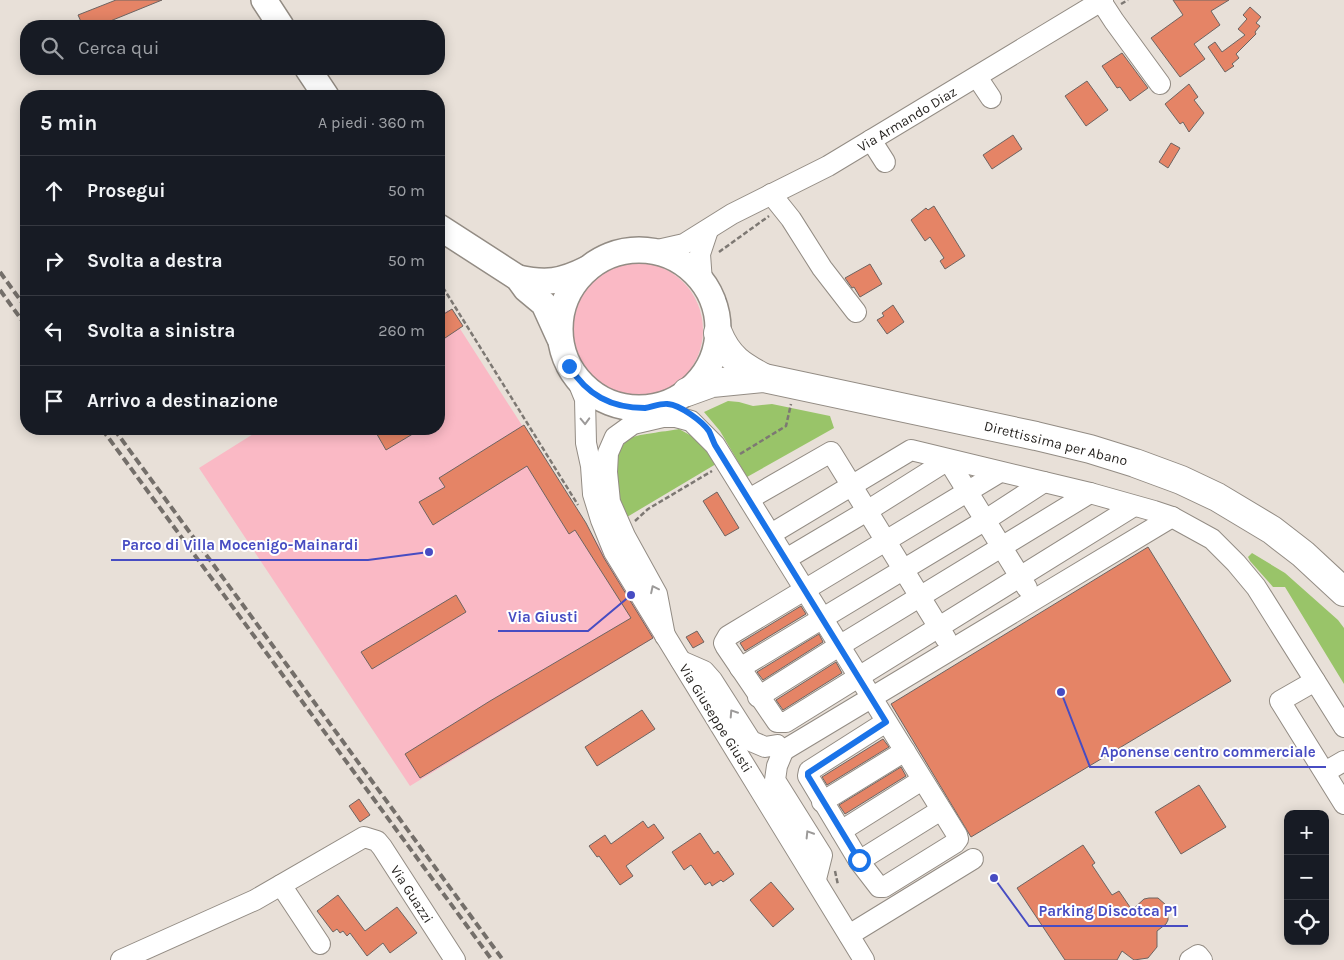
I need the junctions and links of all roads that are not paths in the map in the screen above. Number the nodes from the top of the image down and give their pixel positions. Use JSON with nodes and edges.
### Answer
{"nodes":[{"id":1,"x":264,"y":0,"type":"edge"},
{"id":2,"x":1102,"y":0,"type":"edge"},
{"id":3,"x":277,"y":20,"type":"edge"},
{"id":4,"x":312,"y":75,"type":"edge"},
{"id":5,"x":977,"y":77,"type":"junction"},
{"id":6,"x":1160,"y":84,"type":"dead end"},
{"id":7,"x":322,"y":90,"type":"edge"},
{"id":8,"x":991,"y":98,"type":"dead end"},
{"id":9,"x":870,"y":140,"type":"junction"},
{"id":10,"x":884,"y":162,"type":"dead end"},
{"id":11,"x":776,"y":201,"type":"junction"},
{"id":12,"x":708,"y":230,"type":"junction"},
{"id":13,"x":445,"y":231,"type":"edge"},
{"id":14,"x":653,"y":251,"type":"junction"},
{"id":15,"x":589,"y":268,"type":"junction"},
{"id":16,"x":518,"y":278,"type":"junction"},
{"id":17,"x":708,"y":281,"type":"junction"},
{"id":18,"x":856,"y":312,"type":"dead end"},
{"id":19,"x":722,"y":326,"type":"junction"},
{"id":20,"x":561,"y":340,"type":"junction"},
{"id":21,"x":576,"y":377,"type":"junction"},
{"id":22,"x":764,"y":378,"type":"junction"},
{"id":23,"x":667,"y":401,"type":"junction"},
{"id":24,"x":715,"y":445,"type":"junction"},
{"id":25,"x":948,"y":460,"type":"junction"},
{"id":26,"x":591,"y":466,"type":"junction"},
{"id":27,"x":1000,"y":472,"type":"junction"},
{"id":28,"x":1044,"y":482,"type":"junction"},
{"id":29,"x":852,"y":486,"type":"junction"},
{"id":30,"x":967,"y":492,"type":"junction"},
{"id":31,"x":1090,"y":493,"type":"junction"},
{"id":32,"x":749,"y":499,"type":"junction"},
{"id":33,"x":1134,"y":506,"type":"junction"},
{"id":34,"x":868,"y":511,"type":"junction"},
{"id":35,"x":1172,"y":517,"type":"junction"},
{"id":36,"x":984,"y":521,"type":"junction"},
{"id":37,"x":771,"y":534,"type":"junction"},
{"id":38,"x":885,"y":542,"type":"junction"},
{"id":39,"x":1002,"y":548,"type":"junction"},
{"id":40,"x":786,"y":559,"type":"junction"},
{"id":41,"x":902,"y":570,"type":"junction"},
{"id":42,"x":1020,"y":577,"type":"junction"},
{"id":43,"x":805,"y":590,"type":"junction"},
{"id":44,"x":1344,"y":592,"type":"edge"},
{"id":45,"x":920,"y":598,"type":"junction"},
{"id":46,"x":1034,"y":600,"type":"junction"},
{"id":47,"x":822,"y":618,"type":"junction"},
{"id":48,"x":938,"y":628,"type":"junction"},
{"id":49,"x":665,"y":636,"type":"junction"},
{"id":50,"x":839,"y":646,"type":"junction"},
{"id":51,"x":952,"y":650,"type":"junction"},
{"id":52,"x":681,"y":661,"type":"junction"},
{"id":53,"x":740,"y":668,"type":"junction"},
{"id":54,"x":858,"y":677,"type":"junction"},
{"id":55,"x":1315,"y":680,"type":"junction"},
{"id":56,"x":758,"y":697,"type":"junction"},
{"id":57,"x":872,"y":698,"type":"junction"},
{"id":58,"x":886,"y":722,"type":"junction"},
{"id":59,"x":1344,"y":727,"type":"edge"},
{"id":60,"x":781,"y":752,"type":"junction"},
{"id":61,"x":905,"y":752,"type":"junction"},
{"id":62,"x":1344,"y":761,"type":"edge"},
{"id":63,"x":1325,"y":772,"type":"junction"},
{"id":64,"x":922,"y":780,"type":"junction"},
{"id":65,"x":822,"y":802,"type":"junction"},
{"id":66,"x":1344,"y":804,"type":"edge"},
{"id":67,"x":941,"y":810,"type":"junction"},
{"id":68,"x":841,"y":831,"type":"junction"},
{"id":69,"x":859,"y":860,"type":"junction"},
{"id":70,"x":973,"y":860,"type":"dead end"},
{"id":71,"x":816,"y":879,"type":"junction"},
{"id":72,"x":281,"y":885,"type":"junction"},
{"id":73,"x":849,"y":935,"type":"junction"},
{"id":74,"x":320,"y":944,"type":"dead end"},
{"id":75,"x":121,"y":960,"type":"edge"},
{"id":76,"x":455,"y":960,"type":"edge"},
{"id":77,"x":864,"y":960,"type":"edge"},
{"id":78,"x":1190,"y":960,"type":"edge"},
{"id":79,"x":1202,"y":960,"type":"edge"}],
"edges":[{"from":1,"to":3,"type":"main road"},
{"from":2,"to":5,"type":"street","name":"Via Armando Diaz"},
{"from":2,"to":6,"type":"street"},
{"from":4,"to":7,"type":"main road"},
{"from":5,"to":8,"type":"street"},
{"from":5,"to":9,"type":"street","name":"Via Armando Diaz"},
{"from":9,"to":10,"type":"street"},
{"from":9,"to":11,"type":"street","name":"Via Armando Diaz"},
{"from":11,"to":12,"type":"street","name":"Via Armando Diaz"},
{"from":11,"to":18,"type":"street"},
{"from":12,"to":14,"type":"street","name":"Via Armando Diaz"},
{"from":12,"to":17,"type":"street"},
{"from":13,"to":16,"type":"main road"},
{"from":14,"to":15,"type":"main road"},
{"from":14,"to":17,"type":"main road"},
{"from":15,"to":16,"type":"main road"},
{"from":15,"to":20,"type":"main road"},
{"from":16,"to":20,"type":"main road"},
{"from":17,"to":19,"type":"main road"},
{"from":19,"to":22,"type":"highway","name":"Direttissima per Abano"},
{"from":19,"to":23,"type":"main road"},
{"from":20,"to":21,"type":"main road"},
{"from":21,"to":23,"type":"main road"},
{"from":21,"to":26,"type":"street","name":"Via Giuseppe Giusti","one_way":true},
{"from":22,"to":23,"type":"highway","name":"Direttissima per Abano"},
{"from":22,"to":44,"type":"highway","name":"Direttissima per Abano"},
{"from":23,"to":24,"type":"street"},
{"from":23,"to":26,"type":"street","name":"Via Giuseppe Giusti"},
{"from":24,"to":32,"type":"street"},
{"from":49,"to":24,"type":"street","one_way":true},
{"from":25,"to":27,"type":"street"},
{"from":25,"to":29,"type":"street"},
{"from":25,"to":30,"type":"street"},
{"from":25,"to":34,"type":"street"},
{"from":26,"to":49,"type":"street","name":"Via Giuseppe Giusti"},
{"from":27,"to":28,"type":"street"},
{"from":27,"to":30,"type":"street"},
{"from":28,"to":31,"type":"street"},
{"from":28,"to":36,"type":"street"},
{"from":29,"to":32,"type":"street"},
{"from":29,"to":34,"type":"street"},
{"from":29,"to":37,"type":"street"},
{"from":30,"to":36,"type":"street"},
{"from":30,"to":38,"type":"street"},
{"from":31,"to":33,"type":"street"},
{"from":31,"to":39,"type":"street"},
{"from":32,"to":37,"type":"street"},
{"from":33,"to":35,"type":"street"},
{"from":33,"to":42,"type":"street"},
{"from":34,"to":38,"type":"street"},
{"from":34,"to":40,"type":"street"},
{"from":35,"to":46,"type":"street"},
{"from":35,"to":55,"type":"street"},
{"from":36,"to":39,"type":"street"},
{"from":36,"to":41,"type":"street"},
{"from":37,"to":40,"type":"street"},
{"from":38,"to":41,"type":"street"},
{"from":38,"to":43,"type":"street"},
{"from":39,"to":42,"type":"street"},
{"from":39,"to":45,"type":"street"},
{"from":40,"to":43,"type":"street"},
{"from":41,"to":45,"type":"street"},
{"from":41,"to":47,"type":"street"},
{"from":42,"to":46,"type":"street"},
{"from":42,"to":48,"type":"street"},
{"from":43,"to":47,"type":"street"},
{"from":43,"to":53,"type":"street"},
{"from":45,"to":48,"type":"street"},
{"from":45,"to":50,"type":"street"},
{"from":46,"to":51,"type":"street"},
{"from":47,"to":50,"type":"street"},
{"from":47,"to":53,"type":"street"},
{"from":48,"to":51,"type":"street"},
{"from":48,"to":54,"type":"street"},
{"from":49,"to":52,"type":"street","name":"Via Giuseppe Giusti"},
{"from":50,"to":54,"type":"street"},
{"from":50,"to":56,"type":"street"},
{"from":51,"to":57,"type":"street"},
{"from":60,"to":52,"type":"street","one_way":true},
{"from":52,"to":71,"type":"street","name":"Via Giuseppe Giusti"},
{"from":53,"to":56,"type":"street"},
{"from":54,"to":56,"type":"street"},
{"from":54,"to":57,"type":"street"},
{"from":55,"to":59,"type":"street"},
{"from":55,"to":63,"type":"street"},
{"from":57,"to":58,"type":"street"},
{"from":57,"to":60,"type":"street"},
{"from":58,"to":61,"type":"street"},
{"from":58,"to":65,"type":"street"},
{"from":71,"to":60,"type":"street","one_way":true},
{"from":61,"to":64,"type":"street"},
{"from":61,"to":65,"type":"street"},
{"from":62,"to":63,"type":"street"},
{"from":63,"to":66,"type":"street"},
{"from":64,"to":67,"type":"street"},
{"from":64,"to":68,"type":"street"},
{"from":65,"to":68,"type":"street"},
{"from":67,"to":69,"type":"street"},
{"from":67,"to":69,"type":"street"},
{"from":68,"to":69,"type":"street"},
{"from":70,"to":73,"type":"street"},
{"from":71,"to":73,"type":"street","name":"Via Giuseppe Giusti"},
{"from":72,"to":74,"type":"street"},
{"from":72,"to":75,"type":"street"},
{"from":72,"to":76,"type":"street","name":"Via Guazzi"},
{"from":73,"to":77,"type":"street","name":"Via Giuseppe Giusti"},
{"from":78,"to":79,"type":"street"}]}
